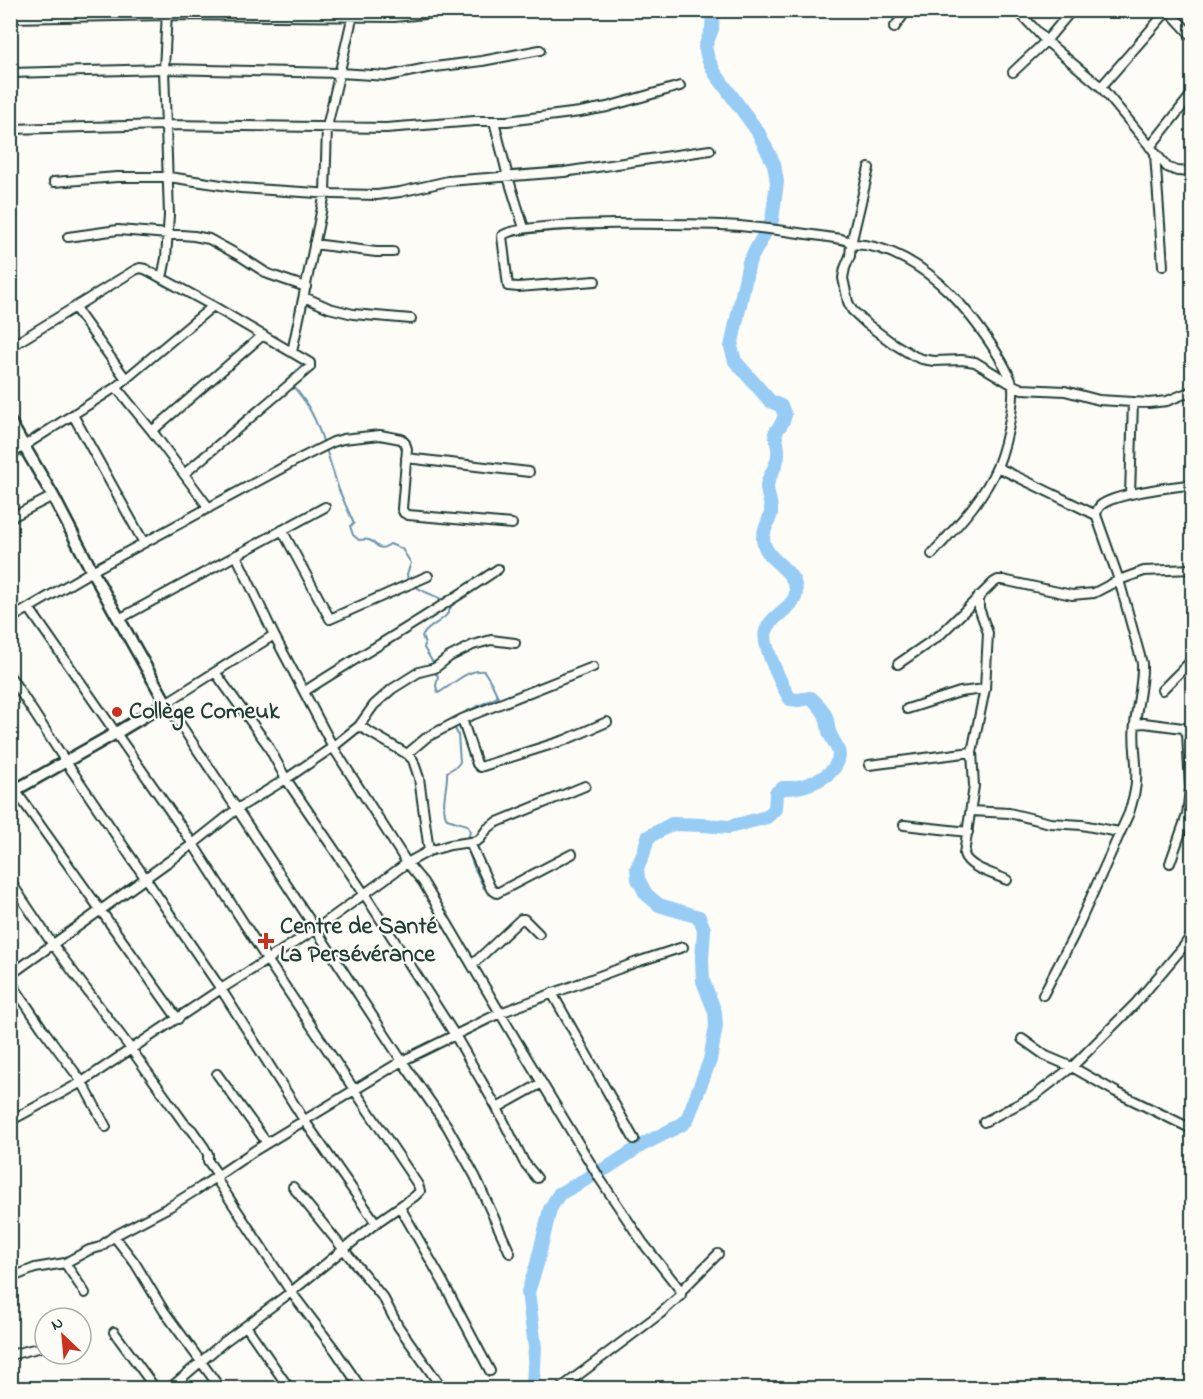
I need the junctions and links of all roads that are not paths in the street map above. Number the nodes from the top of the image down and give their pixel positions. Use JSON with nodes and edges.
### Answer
{"nodes":[{"id":1,"x":467,"y":10,"type":"edge"},
{"id":2,"x":907,"y":10,"type":"edge"},
{"id":3,"x":1017,"y":10,"type":"edge"},
{"id":4,"x":1072,"y":10,"type":"edge"},
{"id":5,"x":1168,"y":10,"type":"edge"},
{"id":6,"x":167,"y":13,"type":"edge"},
{"id":7,"x":354,"y":14,"type":"edge"},
{"id":8,"x":10,"y":18,"type":"edge"},
{"id":9,"x":894,"y":28,"type":"dead end"},
{"id":10,"x":1192,"y":36,"type":"edge"},
{"id":11,"x":1046,"y":41,"type":"junction"},
{"id":12,"x":540,"y":50,"type":"dead end"},
{"id":13,"x":164,"y":69,"type":"junction"},
{"id":14,"x":1013,"y":72,"type":"dead end"},
{"id":15,"x":10,"y":73,"type":"edge"},
{"id":16,"x":340,"y":73,"type":"junction"},
{"id":17,"x":680,"y":86,"type":"dead end"},
{"id":18,"x":1101,"y":87,"type":"junction"},
{"id":19,"x":1192,"y":94,"type":"edge"},
{"id":20,"x":494,"y":121,"type":"junction"},
{"id":21,"x":165,"y":125,"type":"junction"},
{"id":22,"x":327,"y":127,"type":"junction"},
{"id":23,"x":10,"y":129,"type":"edge"},
{"id":24,"x":710,"y":150,"type":"dead end"},
{"id":25,"x":1153,"y":150,"type":"junction"},
{"id":26,"x":869,"y":168,"type":"dead end"},
{"id":27,"x":1192,"y":172,"type":"edge"},
{"id":28,"x":168,"y":177,"type":"junction"},
{"id":29,"x":508,"y":177,"type":"junction"},
{"id":30,"x":54,"y":182,"type":"dead end"},
{"id":31,"x":325,"y":194,"type":"junction"},
{"id":32,"x":524,"y":228,"type":"junction"},
{"id":33,"x":168,"y":234,"type":"junction"},
{"id":34,"x":68,"y":237,"type":"dead end"},
{"id":35,"x":314,"y":244,"type":"junction"},
{"id":36,"x":851,"y":244,"type":"junction"},
{"id":37,"x":393,"y":252,"type":"dead end"},
{"id":38,"x":1162,"y":266,"type":"dead end"},
{"id":39,"x":162,"y":278,"type":"junction"},
{"id":40,"x":595,"y":281,"type":"dead end"},
{"id":41,"x":306,"y":287,"type":"junction"},
{"id":42,"x":304,"y":297,"type":"junction"},
{"id":43,"x":213,"y":306,"type":"junction"},
{"id":44,"x":75,"y":308,"type":"junction"},
{"id":45,"x":411,"y":319,"type":"dead end"},
{"id":46,"x":263,"y":335,"type":"junction"},
{"id":47,"x":10,"y":347,"type":"edge"},
{"id":48,"x":292,"y":352,"type":"junction"},
{"id":49,"x":126,"y":378,"type":"junction"},
{"id":50,"x":1013,"y":385,"type":"junction"},
{"id":51,"x":116,"y":387,"type":"junction"},
{"id":52,"x":1192,"y":391,"type":"edge"},
{"id":53,"x":1133,"y":402,"type":"junction"},
{"id":54,"x":73,"y":415,"type":"junction"},
{"id":55,"x":10,"y":422,"type":"edge"},
{"id":56,"x":152,"y":431,"type":"junction"},
{"id":57,"x":25,"y":446,"type":"junction"},
{"id":58,"x":10,"y":455,"type":"edge"},
{"id":59,"x":406,"y":458,"type":"junction"},
{"id":60,"x":997,"y":467,"type":"junction"},
{"id":61,"x":530,"y":472,"type":"dead end"},
{"id":62,"x":184,"y":474,"type":"junction"},
{"id":63,"x":1192,"y":485,"type":"edge"},
{"id":64,"x":1130,"y":494,"type":"junction"},
{"id":65,"x":53,"y":496,"type":"junction"},
{"id":66,"x":326,"y":507,"type":"dead end"},
{"id":67,"x":209,"y":508,"type":"junction"},
{"id":68,"x":1096,"y":514,"type":"junction"},
{"id":69,"x":10,"y":518,"type":"edge"},
{"id":70,"x":512,"y":524,"type":"dead end"},
{"id":71,"x":282,"y":530,"type":"junction"},
{"id":72,"x":144,"y":543,"type":"junction"},
{"id":73,"x":932,"y":554,"type":"dead end"},
{"id":74,"x":236,"y":555,"type":"junction"},
{"id":75,"x":498,"y":569,"type":"dead end"},
{"id":76,"x":1192,"y":569,"type":"edge"},
{"id":77,"x":92,"y":571,"type":"junction"},
{"id":78,"x":428,"y":576,"type":"dead end"},
{"id":79,"x":1119,"y":579,"type":"junction"},
{"id":80,"x":979,"y":596,"type":"junction"},
{"id":81,"x":29,"y":608,"type":"junction"},
{"id":82,"x":10,"y":619,"type":"edge"},
{"id":83,"x":119,"y":619,"type":"junction"},
{"id":84,"x":274,"y":635,"type":"junction"},
{"id":85,"x":514,"y":643,"type":"dead end"},
{"id":86,"x":1192,"y":660,"type":"edge"},
{"id":87,"x":898,"y":664,"type":"dead end"},
{"id":88,"x":593,"y":667,"type":"dead end"},
{"id":89,"x":215,"y":672,"type":"junction"},
{"id":90,"x":10,"y":676,"type":"edge"},
{"id":91,"x":985,"y":689,"type":"junction"},
{"id":92,"x":1162,"y":690,"type":"dead end"},
{"id":93,"x":305,"y":691,"type":"junction"},
{"id":94,"x":166,"y":703,"type":"junction"},
{"id":95,"x":907,"y":709,"type":"dead end"},
{"id":96,"x":462,"y":719,"type":"junction"},
{"id":97,"x":607,"y":722,"type":"dead end"},
{"id":98,"x":1135,"y":724,"type":"junction"},
{"id":99,"x":359,"y":726,"type":"junction"},
{"id":100,"x":116,"y":733,"type":"junction"},
{"id":101,"x":333,"y":747,"type":"junction"},
{"id":102,"x":972,"y":752,"type":"junction"},
{"id":103,"x":407,"y":754,"type":"junction"},
{"id":104,"x":66,"y":762,"type":"junction"},
{"id":105,"x":869,"y":765,"type":"dead end"},
{"id":106,"x":286,"y":779,"type":"junction"},
{"id":107,"x":585,"y":786,"type":"dead end"},
{"id":108,"x":12,"y":789,"type":"edge"},
{"id":109,"x":1190,"y":797,"type":"edge"},
{"id":110,"x":237,"y":809,"type":"junction"},
{"id":111,"x":971,"y":811,"type":"junction"},
{"id":112,"x":904,"y":825,"type":"dead end"},
{"id":113,"x":968,"y":832,"type":"junction"},
{"id":114,"x":1119,"y":832,"type":"junction"},
{"id":115,"x":470,"y":843,"type":"junction"},
{"id":116,"x":193,"y":844,"type":"junction"},
{"id":117,"x":429,"y":851,"type":"junction"},
{"id":118,"x":572,"y":854,"type":"dead end"},
{"id":119,"x":407,"y":863,"type":"junction"},
{"id":120,"x":1170,"y":863,"type":"dead end"},
{"id":121,"x":146,"y":878,"type":"junction"},
{"id":122,"x":1007,"y":880,"type":"dead end"},
{"id":123,"x":10,"y":881,"type":"edge"},
{"id":124,"x":365,"y":895,"type":"junction"},
{"id":125,"x":101,"y":910,"type":"junction"},
{"id":126,"x":316,"y":929,"type":"junction"},
{"id":127,"x":539,"y":934,"type":"dead end"},
{"id":128,"x":1192,"y":934,"type":"edge"},
{"id":129,"x":53,"y":945,"type":"junction"},
{"id":130,"x":683,"y":947,"type":"dead end"},
{"id":131,"x":268,"y":961,"type":"junction"},
{"id":132,"x":472,"y":965,"type":"junction"},
{"id":133,"x":10,"y":975,"type":"edge"},
{"id":134,"x":10,"y":981,"type":"edge"},
{"id":135,"x":221,"y":989,"type":"junction"},
{"id":136,"x":552,"y":993,"type":"junction"},
{"id":137,"x":1043,"y":996,"type":"dead end"},
{"id":138,"x":500,"y":1013,"type":"junction"},
{"id":139,"x":178,"y":1018,"type":"junction"},
{"id":140,"x":455,"y":1035,"type":"junction"},
{"id":141,"x":1022,"y":1039,"type":"dead end"},
{"id":142,"x":131,"y":1049,"type":"junction"},
{"id":143,"x":402,"y":1061,"type":"junction"},
{"id":144,"x":1072,"y":1067,"type":"junction"},
{"id":145,"x":217,"y":1074,"type":"dead end"},
{"id":146,"x":82,"y":1082,"type":"junction"},
{"id":147,"x":542,"y":1083,"type":"junction"},
{"id":148,"x":354,"y":1089,"type":"junction"},
{"id":149,"x":497,"y":1108,"type":"junction"},
{"id":150,"x":12,"y":1118,"type":"edge"},
{"id":151,"x":304,"y":1120,"type":"junction"},
{"id":152,"x":984,"y":1122,"type":"dead end"},
{"id":153,"x":106,"y":1127,"type":"dead end"},
{"id":154,"x":1192,"y":1129,"type":"edge"},
{"id":155,"x":634,"y":1139,"type":"dead end"},
{"id":156,"x":267,"y":1143,"type":"junction"},
{"id":157,"x":217,"y":1176,"type":"junction"},
{"id":158,"x":537,"y":1178,"type":"dead end"},
{"id":159,"x":293,"y":1187,"type":"dead end"},
{"id":160,"x":400,"y":1207,"type":"junction"},
{"id":161,"x":376,"y":1223,"type":"junction"},
{"id":162,"x":114,"y":1236,"type":"junction"},
{"id":163,"x":343,"y":1250,"type":"junction"},
{"id":164,"x":510,"y":1253,"type":"dead end"},
{"id":165,"x":718,"y":1254,"type":"dead end"},
{"id":166,"x":65,"y":1263,"type":"junction"},
{"id":167,"x":10,"y":1278,"type":"edge"},
{"id":168,"x":681,"y":1291,"type":"junction"},
{"id":169,"x":291,"y":1292,"type":"junction"},
{"id":170,"x":85,"y":1293,"type":"dead end"},
{"id":171,"x":246,"y":1326,"type":"junction"},
{"id":172,"x":114,"y":1332,"type":"dead end"},
{"id":173,"x":33,"y":1349,"type":"edge"},
{"id":174,"x":10,"y":1354,"type":"edge"},
{"id":175,"x":201,"y":1362,"type":"junction"},
{"id":176,"x":490,"y":1371,"type":"dead end"},
{"id":177,"x":155,"y":1389,"type":"edge"},
{"id":178,"x":170,"y":1389,"type":"edge"},
{"id":179,"x":220,"y":1389,"type":"edge"},
{"id":180,"x":289,"y":1389,"type":"edge"},
{"id":181,"x":360,"y":1389,"type":"edge"},
{"id":182,"x":442,"y":1389,"type":"edge"},
{"id":183,"x":561,"y":1389,"type":"edge"}],
"edges":[{"from":1,"to":7,"type":"street"},
{"from":2,"to":9,"type":"street"},
{"from":3,"to":11,"type":"street"},
{"from":4,"to":11,"type":"street"},
{"from":5,"to":10,"type":"street"},
{"from":5,"to":18,"type":"street"},
{"from":6,"to":7,"type":"street"},
{"from":6,"to":8,"type":"street"},
{"from":6,"to":13,"type":"street"},
{"from":7,"to":16,"type":"street"},
{"from":11,"to":14,"type":"street"},
{"from":11,"to":18,"type":"street"},
{"from":12,"to":16,"type":"street"},
{"from":13,"to":15,"type":"street"},
{"from":13,"to":16,"type":"street"},
{"from":13,"to":21,"type":"street"},
{"from":16,"to":22,"type":"street"},
{"from":17,"to":20,"type":"street"},
{"from":18,"to":25,"type":"street"},
{"from":19,"to":25,"type":"street"},
{"from":20,"to":22,"type":"street"},
{"from":20,"to":29,"type":"street"},
{"from":21,"to":22,"type":"street"},
{"from":21,"to":23,"type":"street"},
{"from":21,"to":28,"type":"street"},
{"from":22,"to":31,"type":"street"},
{"from":24,"to":29,"type":"street"},
{"from":25,"to":27,"type":"street"},
{"from":25,"to":38,"type":"street"},
{"from":26,"to":36,"type":"street"},
{"from":28,"to":30,"type":"street"},
{"from":28,"to":31,"type":"street"},
{"from":28,"to":33,"type":"street"},
{"from":29,"to":31,"type":"street"},
{"from":29,"to":32,"type":"street"},
{"from":31,"to":35,"type":"street"},
{"from":32,"to":36,"type":"street"},
{"from":32,"to":40,"type":"street"},
{"from":33,"to":34,"type":"street"},
{"from":33,"to":39,"type":"street"},
{"from":33,"to":41,"type":"street"},
{"from":35,"to":37,"type":"street"},
{"from":35,"to":41,"type":"street"},
{"from":36,"to":50,"type":"street"},
{"from":36,"to":50,"type":"street"},
{"from":39,"to":43,"type":"street"},
{"from":39,"to":44,"type":"street"},
{"from":41,"to":42,"type":"street"},
{"from":42,"to":45,"type":"street"},
{"from":42,"to":48,"type":"street"},
{"from":43,"to":46,"type":"street"},
{"from":43,"to":49,"type":"street"},
{"from":44,"to":47,"type":"street"},
{"from":44,"to":49,"type":"street"},
{"from":46,"to":48,"type":"street"},
{"from":46,"to":56,"type":"street"},
{"from":48,"to":62,"type":"street"},
{"from":49,"to":51,"type":"street"},
{"from":50,"to":53,"type":"street"},
{"from":50,"to":60,"type":"street"},
{"from":51,"to":54,"type":"street"},
{"from":51,"to":56,"type":"street"},
{"from":52,"to":53,"type":"street"},
{"from":53,"to":64,"type":"street"},
{"from":54,"to":57,"type":"street"},
{"from":54,"to":72,"type":"street"},
{"from":55,"to":57,"type":"main road"},
{"from":56,"to":62,"type":"street"},
{"from":57,"to":58,"type":"street"},
{"from":57,"to":65,"type":"main road"},
{"from":59,"to":61,"type":"street"},
{"from":59,"to":67,"type":"street"},
{"from":59,"to":70,"type":"street"},
{"from":60,"to":68,"type":"street"},
{"from":60,"to":73,"type":"street"},
{"from":62,"to":67,"type":"street"},
{"from":63,"to":64,"type":"street"},
{"from":64,"to":68,"type":"street"},
{"from":65,"to":69,"type":"street"},
{"from":65,"to":77,"type":"main road"},
{"from":66,"to":71,"type":"street"},
{"from":67,"to":72,"type":"street"},
{"from":68,"to":79,"type":"street"},
{"from":71,"to":74,"type":"street"},
{"from":71,"to":78,"type":"street"},
{"from":72,"to":77,"type":"street"},
{"from":74,"to":83,"type":"street"},
{"from":74,"to":84,"type":"street"},
{"from":75,"to":93,"type":"street"},
{"from":76,"to":79,"type":"street"},
{"from":77,"to":81,"type":"street"},
{"from":77,"to":83,"type":"main road"},
{"from":79,"to":80,"type":"street"},
{"from":79,"to":98,"type":"street"},
{"from":80,"to":87,"type":"street"},
{"from":80,"to":91,"type":"street"},
{"from":81,"to":82,"type":"street"},
{"from":81,"to":100,"type":"street"},
{"from":83,"to":94,"type":"main road"},
{"from":84,"to":89,"type":"street"},
{"from":84,"to":93,"type":"street"},
{"from":85,"to":99,"type":"street"},
{"from":86,"to":92,"type":"street"},
{"from":88,"to":96,"type":"street"},
{"from":89,"to":94,"type":"street"},
{"from":89,"to":106,"type":"street"},
{"from":90,"to":104,"type":"street"},
{"from":91,"to":95,"type":"street"},
{"from":91,"to":102,"type":"street"},
{"from":93,"to":101,"type":"street"},
{"from":94,"to":100,"type":"main road"},
{"from":94,"to":110,"type":"street"},
{"from":96,"to":97,"type":"street"},
{"from":96,"to":103,"type":"street"},
{"from":98,"to":109,"type":"street"},
{"from":98,"to":114,"type":"street"},
{"from":99,"to":101,"type":"street"},
{"from":99,"to":103,"type":"street"},
{"from":100,"to":104,"type":"main road"},
{"from":100,"to":116,"type":"street"},
{"from":101,"to":106,"type":"street"},
{"from":101,"to":119,"type":"street"},
{"from":102,"to":105,"type":"street"},
{"from":102,"to":111,"type":"street"},
{"from":103,"to":117,"type":"street"},
{"from":104,"to":108,"type":"main road"},
{"from":104,"to":121,"type":"street"},
{"from":106,"to":110,"type":"street"},
{"from":106,"to":124,"type":"street"},
{"from":107,"to":115,"type":"street"},
{"from":108,"to":125,"type":"street"},
{"from":109,"to":120,"type":"street"},
{"from":110,"to":116,"type":"street"},
{"from":110,"to":126,"type":"street"},
{"from":111,"to":113,"type":"street"},
{"from":111,"to":114,"type":"street"},
{"from":112,"to":113,"type":"street"},
{"from":113,"to":122,"type":"street"},
{"from":114,"to":137,"type":"street"},
{"from":115,"to":117,"type":"street"},
{"from":115,"to":118,"type":"street"},
{"from":116,"to":121,"type":"street"},
{"from":116,"to":131,"type":"street"},
{"from":117,"to":119,"type":"street"},
{"from":119,"to":124,"type":"street"},
{"from":119,"to":132,"type":"street"},
{"from":121,"to":125,"type":"street"},
{"from":121,"to":135,"type":"street"},
{"from":123,"to":129,"type":"street"},
{"from":124,"to":126,"type":"street"},
{"from":124,"to":140,"type":"street"},
{"from":125,"to":129,"type":"street"},
{"from":125,"to":139,"type":"street"},
{"from":126,"to":131,"type":"street"},
{"from":126,"to":143,"type":"street"},
{"from":127,"to":132,"type":"street"},
{"from":128,"to":144,"type":"street"},
{"from":129,"to":133,"type":"street"},
{"from":129,"to":142,"type":"street"},
{"from":130,"to":136,"type":"street"},
{"from":131,"to":135,"type":"street"},
{"from":131,"to":148,"type":"street"},
{"from":132,"to":138,"type":"street"},
{"from":134,"to":146,"type":"street"},
{"from":135,"to":139,"type":"street"},
{"from":135,"to":151,"type":"street"},
{"from":136,"to":138,"type":"street"},
{"from":136,"to":155,"type":"street"},
{"from":138,"to":140,"type":"street"},
{"from":138,"to":147,"type":"street"},
{"from":139,"to":142,"type":"street"},
{"from":140,"to":143,"type":"street"},
{"from":140,"to":149,"type":"street"},
{"from":141,"to":144,"type":"street"},
{"from":142,"to":146,"type":"street"},
{"from":142,"to":157,"type":"street"},
{"from":143,"to":148,"type":"street"},
{"from":143,"to":164,"type":"street"},
{"from":144,"to":152,"type":"street"},
{"from":144,"to":154,"type":"street"},
{"from":145,"to":156,"type":"street"},
{"from":146,"to":150,"type":"street"},
{"from":146,"to":153,"type":"street"},
{"from":147,"to":149,"type":"street"},
{"from":147,"to":168,"type":"street"},
{"from":148,"to":151,"type":"street"},
{"from":148,"to":160,"type":"street"},
{"from":149,"to":158,"type":"street"},
{"from":151,"to":156,"type":"street"},
{"from":151,"to":161,"type":"street"},
{"from":156,"to":157,"type":"street"},
{"from":157,"to":162,"type":"street"},
{"from":157,"to":169,"type":"street"},
{"from":159,"to":163,"type":"street"},
{"from":160,"to":161,"type":"street"},
{"from":160,"to":176,"type":"street"},
{"from":161,"to":163,"type":"street"},
{"from":162,"to":166,"type":"street"},
{"from":162,"to":175,"type":"street"},
{"from":163,"to":169,"type":"street"},
{"from":163,"to":182,"type":"street"},
{"from":165,"to":168,"type":"street"},
{"from":166,"to":167,"type":"street"},
{"from":166,"to":170,"type":"street"},
{"from":168,"to":183,"type":"street"},
{"from":169,"to":171,"type":"street"},
{"from":169,"to":181,"type":"street"},
{"from":171,"to":175,"type":"street"},
{"from":171,"to":180,"type":"street"},
{"from":172,"to":177,"type":"street"},
{"from":173,"to":174,"type":"street"},
{"from":175,"to":178,"type":"street"},
{"from":175,"to":179,"type":"street"}]}
